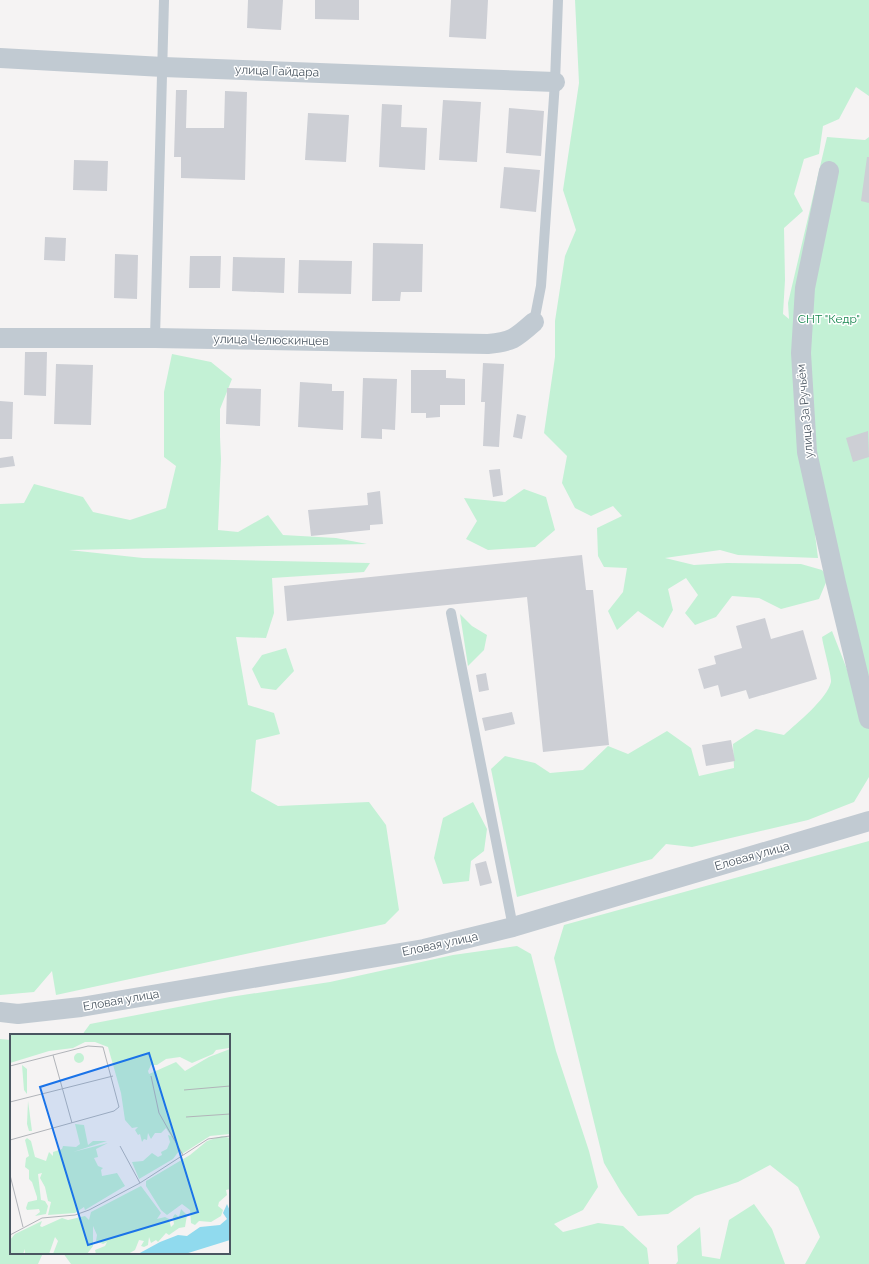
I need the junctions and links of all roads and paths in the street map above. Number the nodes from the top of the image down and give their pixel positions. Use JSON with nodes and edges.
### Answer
{"nodes":[{"id":1,"x":164,"y":0,"type":"edge"},
{"id":2,"x":558,"y":0,"type":"edge"},
{"id":3,"x":0,"y":58,"type":"edge"},
{"id":4,"x":163,"y":67,"type":"junction"},
{"id":5,"x":555,"y":82,"type":"junction"},
{"id":6,"x":829,"y":171,"type":"dead end"},
{"id":7,"x":534,"y":322,"type":"joint"},
{"id":8,"x":0,"y":338,"type":"edge"},
{"id":9,"x":155,"y":338,"type":"junction"},
{"id":10,"x":451,"y":613,"type":"dead end"},
{"id":11,"x":869,"y":719,"type":"edge"},
{"id":12,"x":869,"y":822,"type":"edge"},
{"id":13,"x":513,"y":927,"type":"junction"},
{"id":14,"x":0,"y":1012,"type":"edge"}],
"edges":[{"from":1,"to":4,"type":"lane"},
{"from":2,"to":5,"type":"lane"},
{"from":3,"to":4,"type":"street","name":"улица Гайдара"},
{"from":4,"to":5,"type":"street","name":"улица Гайдара"},
{"from":4,"to":9,"type":"lane"},
{"from":5,"to":7,"type":"lane"},
{"from":6,"to":11,"type":"street","name":"улица За Ручьём"},
{"from":7,"to":9,"type":"street","name":"улица Челюскинцев"},
{"from":8,"to":9,"type":"street","name":"улица Челюскинцев"},
{"from":10,"to":13,"type":"lane"},
{"from":12,"to":13,"type":"street","name":"Еловая улица"},
{"from":13,"to":14,"type":"street","name":"Еловая улица"}]}
